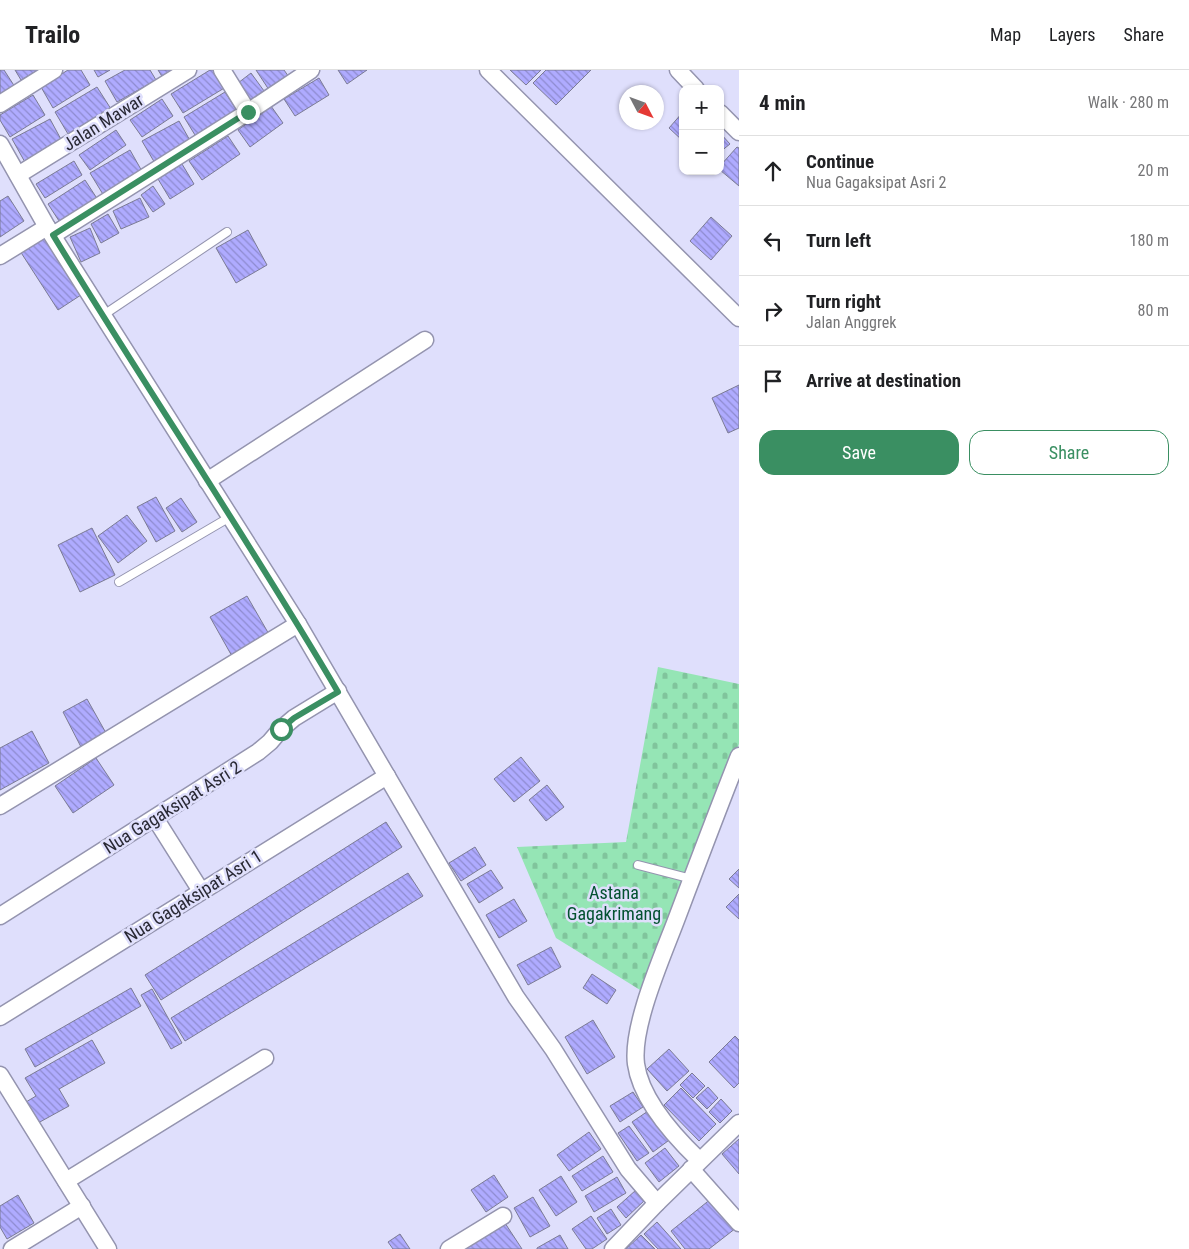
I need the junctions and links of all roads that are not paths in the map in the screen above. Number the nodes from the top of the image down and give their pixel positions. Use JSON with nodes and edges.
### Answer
{"nodes":[{"id":1,"x":54,"y":70,"type":"edge"},
{"id":2,"x":188,"y":70,"type":"edge"},
{"id":3,"x":222,"y":70,"type":"edge"},
{"id":4,"x":311,"y":70,"type":"edge"},
{"id":5,"x":488,"y":70,"type":"edge"},
{"id":6,"x":678,"y":70,"type":"edge"},
{"id":7,"x":692,"y":85,"type":"edge"},
{"id":8,"x":0,"y":104,"type":"edge"},
{"id":9,"x":248,"y":112,"type":"junction"},
{"id":10,"x":724,"y":117,"type":"edge"},
{"id":11,"x":739,"y":132,"type":"edge"},
{"id":12,"x":0,"y":144,"type":"edge"},
{"id":13,"x":18,"y":175,"type":"junction"},
{"id":14,"x":50,"y":231,"type":"junction"},
{"id":15,"x":227,"y":232,"type":"dead end"},
{"id":16,"x":0,"y":256,"type":"edge"},
{"id":17,"x":102,"y":316,"type":"junction"},
{"id":18,"x":739,"y":318,"type":"edge"},
{"id":19,"x":425,"y":340,"type":"dead end"},
{"id":20,"x":208,"y":481,"type":"junction"},
{"id":21,"x":230,"y":517,"type":"junction"},
{"id":22,"x":119,"y":582,"type":"dead end"},
{"id":23,"x":298,"y":624,"type":"junction"},
{"id":24,"x":338,"y":692,"type":"junction"},
{"id":25,"x":739,"y":756,"type":"edge"},
{"id":26,"x":387,"y":776,"type":"junction"},
{"id":27,"x":0,"y":806,"type":"edge"},
{"id":28,"x":155,"y":818,"type":"junction"},
{"id":29,"x":638,"y":865,"type":"dead end"},
{"id":30,"x":692,"y":879,"type":"junction"},
{"id":31,"x":201,"y":892,"type":"junction"},
{"id":32,"x":0,"y":916,"type":"edge"},
{"id":33,"x":0,"y":1018,"type":"edge"},
{"id":34,"x":265,"y":1058,"type":"dead end"},
{"id":35,"x":0,"y":1075,"type":"edge"},
{"id":36,"x":739,"y":1123,"type":"edge"},
{"id":37,"x":695,"y":1164,"type":"junction"},
{"id":38,"x":66,"y":1181,"type":"junction"},
{"id":39,"x":656,"y":1202,"type":"junction"},
{"id":40,"x":82,"y":1206,"type":"junction"},
{"id":41,"x":503,"y":1216,"type":"dead end"},
{"id":42,"x":739,"y":1223,"type":"edge"},
{"id":43,"x":12,"y":1249,"type":"edge"},
{"id":44,"x":108,"y":1249,"type":"edge"},
{"id":45,"x":449,"y":1249,"type":"edge"},
{"id":46,"x":613,"y":1249,"type":"edge"}],
"edges":[{"from":1,"to":8,"type":"street"},
{"from":2,"to":13,"type":"street","name":"Jalan Mawar"},
{"from":3,"to":9,"type":"street"},
{"from":4,"to":9,"type":"street"},
{"from":5,"to":18,"type":"street"},
{"from":6,"to":7,"type":"street"},
{"from":9,"to":14,"type":"street"},
{"from":10,"to":11,"type":"street"},
{"from":12,"to":13,"type":"street"},
{"from":13,"to":14,"type":"street"},
{"from":14,"to":16,"type":"street"},
{"from":14,"to":17,"type":"street"},
{"from":15,"to":17,"type":"lane"},
{"from":17,"to":20,"type":"street"},
{"from":19,"to":20,"type":"street"},
{"from":20,"to":21,"type":"street"},
{"from":21,"to":22,"type":"lane"},
{"from":21,"to":23,"type":"street"},
{"from":23,"to":24,"type":"street"},
{"from":23,"to":27,"type":"street"},
{"from":24,"to":26,"type":"street"},
{"from":24,"to":28,"type":"street","name":"Nua Gagaksipat Asri 2"},
{"from":25,"to":30,"type":"street"},
{"from":26,"to":31,"type":"street","name":"Nua Gagaksipat Asri 1"},
{"from":26,"to":39,"type":"street"},
{"from":28,"to":31,"type":"street"},
{"from":28,"to":32,"type":"street","name":"Nua Gagaksipat Asri 2"},
{"from":29,"to":30,"type":"lane"},
{"from":30,"to":37,"type":"street"},
{"from":31,"to":33,"type":"street","name":"Nua Gagaksipat Asri 1"},
{"from":34,"to":38,"type":"street"},
{"from":35,"to":38,"type":"street"},
{"from":36,"to":37,"type":"street"},
{"from":37,"to":39,"type":"street"},
{"from":37,"to":42,"type":"street"},
{"from":38,"to":40,"type":"street"},
{"from":39,"to":46,"type":"street"},
{"from":40,"to":43,"type":"street"},
{"from":40,"to":44,"type":"street"},
{"from":41,"to":45,"type":"street"}]}
